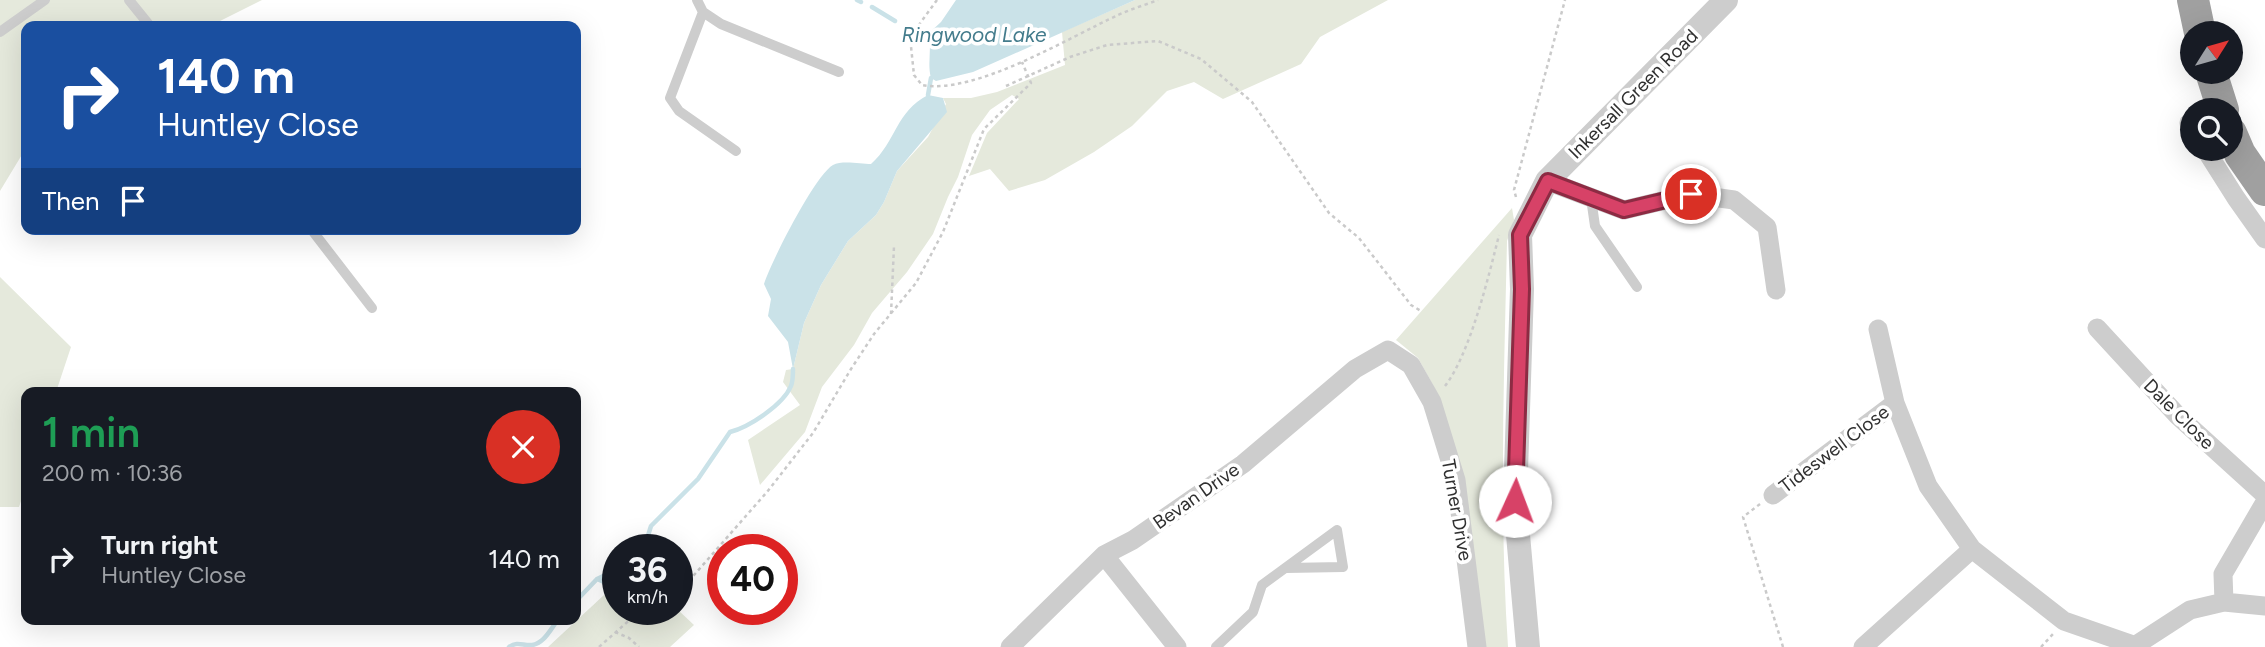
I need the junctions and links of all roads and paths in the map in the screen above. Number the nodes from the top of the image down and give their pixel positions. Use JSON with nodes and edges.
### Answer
{"nodes":[{"id":1,"x":45,"y":0,"type":"edge"},
{"id":2,"x":129,"y":0,"type":"edge"},
{"id":3,"x":697,"y":0,"type":"edge"},
{"id":4,"x":937,"y":0,"type":"edge"},
{"id":5,"x":1158,"y":0,"type":"edge"},
{"id":6,"x":1566,"y":0,"type":"edge"},
{"id":7,"x":1726,"y":0,"type":"edge"},
{"id":8,"x":2193,"y":0,"type":"edge"},
{"id":9,"x":703,"y":12,"type":"junction"},
{"id":10,"x":146,"y":21,"type":"edge"},
{"id":11,"x":2197,"y":21,"type":"edge"},
{"id":12,"x":0,"y":32,"type":"edge"},
{"id":13,"x":1022,"y":62,"type":"junction"},
{"id":14,"x":839,"y":72,"type":"dead end"},
{"id":15,"x":1028,"y":76,"type":"junction"},
{"id":16,"x":1006,"y":86,"type":"dead end"},
{"id":17,"x":736,"y":151,"type":"dead end"},
{"id":18,"x":2243,"y":157,"type":"edge"},
{"id":19,"x":2213,"y":161,"type":"edge"},
{"id":20,"x":1548,"y":181,"type":"junction"},
{"id":21,"x":2265,"y":190,"type":"edge"},
{"id":22,"x":1591,"y":197,"type":"junction"},
{"id":23,"x":1526,"y":215,"type":"junction"},
{"id":24,"x":316,"y":235,"type":"edge"},
{"id":25,"x":2265,"y":239,"type":"edge"},
{"id":26,"x":894,"y":246,"type":"dead end"},
{"id":27,"x":1637,"y":287,"type":"dead end"},
{"id":28,"x":1776,"y":289,"type":"dead end"},
{"id":29,"x":372,"y":308,"type":"dead end"},
{"id":30,"x":1421,"y":311,"type":"dead end"},
{"id":31,"x":891,"y":314,"type":"junction"},
{"id":32,"x":2097,"y":328,"type":"dead end"},
{"id":33,"x":1878,"y":330,"type":"dead end"},
{"id":34,"x":1388,"y":350,"type":"joint"},
{"id":35,"x":1432,"y":402,"type":"junction"},
{"id":36,"x":1895,"y":404,"type":"junction"},
{"id":37,"x":1773,"y":495,"type":"joint"},
{"id":38,"x":2265,"y":495,"type":"edge"},
{"id":39,"x":2265,"y":502,"type":"edge"},
{"id":40,"x":1972,"y":549,"type":"junction"},
{"id":41,"x":1104,"y":555,"type":"junction"},
{"id":42,"x":1286,"y":568,"type":"junction"},
{"id":43,"x":693,"y":576,"type":"edge"},
{"id":44,"x":2224,"y":602,"type":"junction"},
{"id":45,"x":2265,"y":606,"type":"edge"},
{"id":46,"x":623,"y":625,"type":"edge"},
{"id":47,"x":615,"y":632,"type":"junction"},
{"id":48,"x":2133,"y":646,"type":"edge"},
{"id":49,"x":599,"y":647,"type":"edge"},
{"id":50,"x":639,"y":647,"type":"edge"},
{"id":51,"x":1010,"y":647,"type":"edge"},
{"id":52,"x":1177,"y":647,"type":"edge"},
{"id":53,"x":1216,"y":647,"type":"edge"},
{"id":54,"x":1477,"y":647,"type":"edge"},
{"id":55,"x":1528,"y":647,"type":"edge"},
{"id":56,"x":1783,"y":647,"type":"edge"},
{"id":57,"x":1863,"y":647,"type":"edge"}],
"edges":[{"from":1,"to":12,"type":"lane"},
{"from":2,"to":10,"type":"lane"},
{"from":3,"to":9,"type":"lane"},
{"from":4,"to":13,"type":"path"},
{"from":5,"to":13,"type":"path"},
{"from":6,"to":23,"type":"path"},
{"from":7,"to":20,"type":"street","name":"Inkersall Green Road"},
{"from":8,"to":11,"type":"highway"},
{"from":9,"to":14,"type":"lane"},
{"from":9,"to":17,"type":"lane"},
{"from":13,"to":15,"type":"path"},
{"from":15,"to":16,"type":"path"},
{"from":15,"to":30,"type":"path"},
{"from":15,"to":31,"type":"path"},
{"from":18,"to":21,"type":"highway"},
{"from":19,"to":25,"type":"street"},
{"from":20,"to":22,"type":"street"},
{"from":20,"to":23,"type":"street","name":"Inkersall Green Road"},
{"from":22,"to":27,"type":"lane"},
{"from":22,"to":28,"type":"street"},
{"from":23,"to":35,"type":"path"},
{"from":23,"to":55,"type":"street","name":"Inkersall Green Road"},
{"from":24,"to":29,"type":"lane"},
{"from":26,"to":31,"type":"path"},
{"from":31,"to":43,"type":"path"},
{"from":32,"to":38,"type":"street","name":"Dale Close"},
{"from":33,"to":36,"type":"street"},
{"from":34,"to":35,"type":"street","name":"Turner Drive"},
{"from":34,"to":41,"type":"street","name":"Bevan Drive"},
{"from":35,"to":54,"type":"street","name":"Turner Drive"},
{"from":36,"to":37,"type":"street","name":"Tideswell Close"},
{"from":36,"to":40,"type":"street"},
{"from":37,"to":56,"type":"path"},
{"from":39,"to":44,"type":"street"},
{"from":40,"to":48,"type":"street"},
{"from":40,"to":57,"type":"street"},
{"from":41,"to":51,"type":"street","name":"Bevan Drive"},
{"from":41,"to":52,"type":"street"},
{"from":42,"to":42,"type":"lane"},
{"from":42,"to":53,"type":"lane"},
{"from":44,"to":45,"type":"street"},
{"from":44,"to":48,"type":"street"},
{"from":46,"to":47,"type":"path"},
{"from":47,"to":49,"type":"path"},
{"from":47,"to":50,"type":"path"}]}
